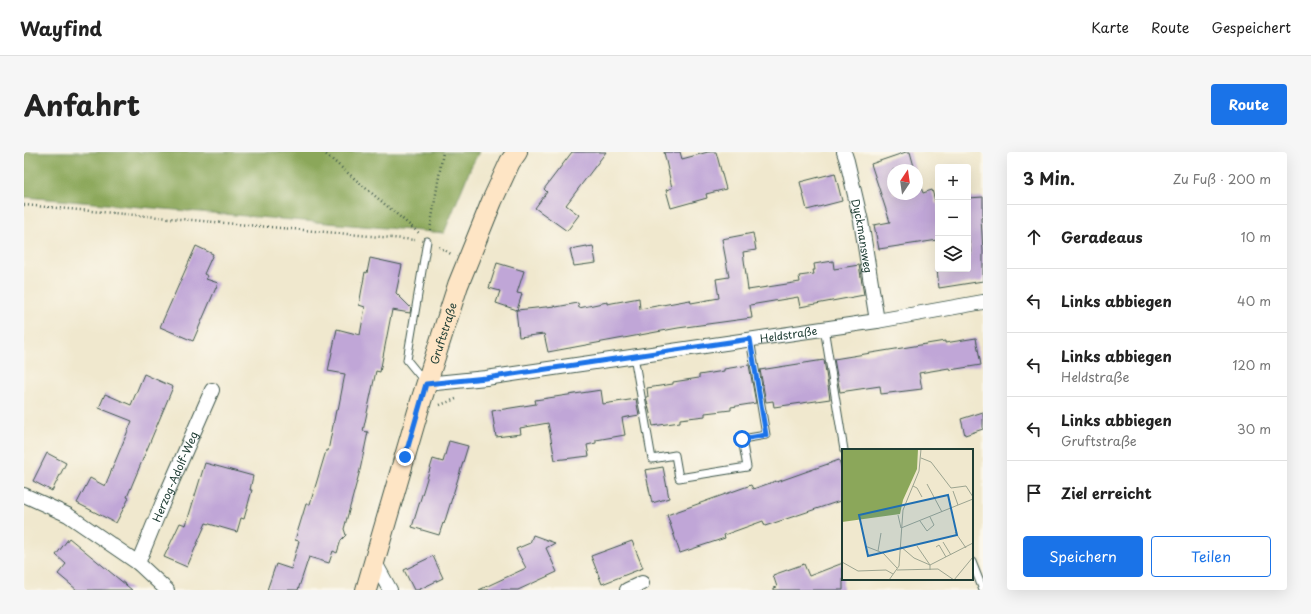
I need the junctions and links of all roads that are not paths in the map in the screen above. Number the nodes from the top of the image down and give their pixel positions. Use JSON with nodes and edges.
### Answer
{"nodes":[{"id":1,"x":517,"y":152,"type":"edge"},
{"id":2,"x":844,"y":152,"type":"edge"},
{"id":3,"x":427,"y":241,"type":"road end"},
{"id":4,"x":983,"y":302,"type":"edge"},
{"id":5,"x":877,"y":321,"type":"junction"},
{"id":6,"x":824,"y":328,"type":"junction"},
{"id":7,"x":750,"y":339,"type":"junction"},
{"id":8,"x":634,"y":356,"type":"junction"},
{"id":9,"x":426,"y":384,"type":"junction"},
{"id":10,"x":212,"y":390,"type":"dead end"},
{"id":11,"x":844,"y":449,"type":"edge"},
{"id":12,"x":24,"y":495,"type":"edge"},
{"id":13,"x":374,"y":561,"type":"junction"},
{"id":14,"x":138,"y":564,"type":"junction"},
{"id":15,"x":973,"y":565,"type":"edge"},
{"id":16,"x":642,"y":584,"type":"dead end"},
{"id":17,"x":167,"y":590,"type":"edge"},
{"id":18,"x":366,"y":590,"type":"edge"},
{"id":19,"x":390,"y":590,"type":"edge"},
{"id":20,"x":627,"y":590,"type":"edge"},
{"id":21,"x":983,"y":590,"type":"edge"}],
"edges":[{"from":1,"to":9,"type":"main road","name":"Gruftstraße"},
{"from":2,"to":5,"type":"street","name":"Dyckmansweg"},
{"from":3,"to":9,"type":"lane"},
{"from":4,"to":5,"type":"street","name":"Heldstraße"},
{"from":5,"to":6,"type":"street","name":"Heldstraße"},
{"from":6,"to":7,"type":"street","name":"Heldstraße"},
{"from":6,"to":11,"type":"lane"},
{"from":7,"to":8,"type":"street","name":"Heldstraße"},
{"from":7,"to":8,"type":"lane"},
{"from":8,"to":9,"type":"street","name":"Heldstraße"},
{"from":9,"to":13,"type":"main road","name":"Gruftstraße"},
{"from":10,"to":14,"type":"street","name":"Herzog-Adolf-Weg"},
{"from":12,"to":14,"type":"street"},
{"from":13,"to":18,"type":"main road","name":"Gruftstraße"},
{"from":13,"to":19,"type":"street"},
{"from":14,"to":17,"type":"street"},
{"from":15,"to":21,"type":"lane"},
{"from":16,"to":20,"type":"street"}]}
